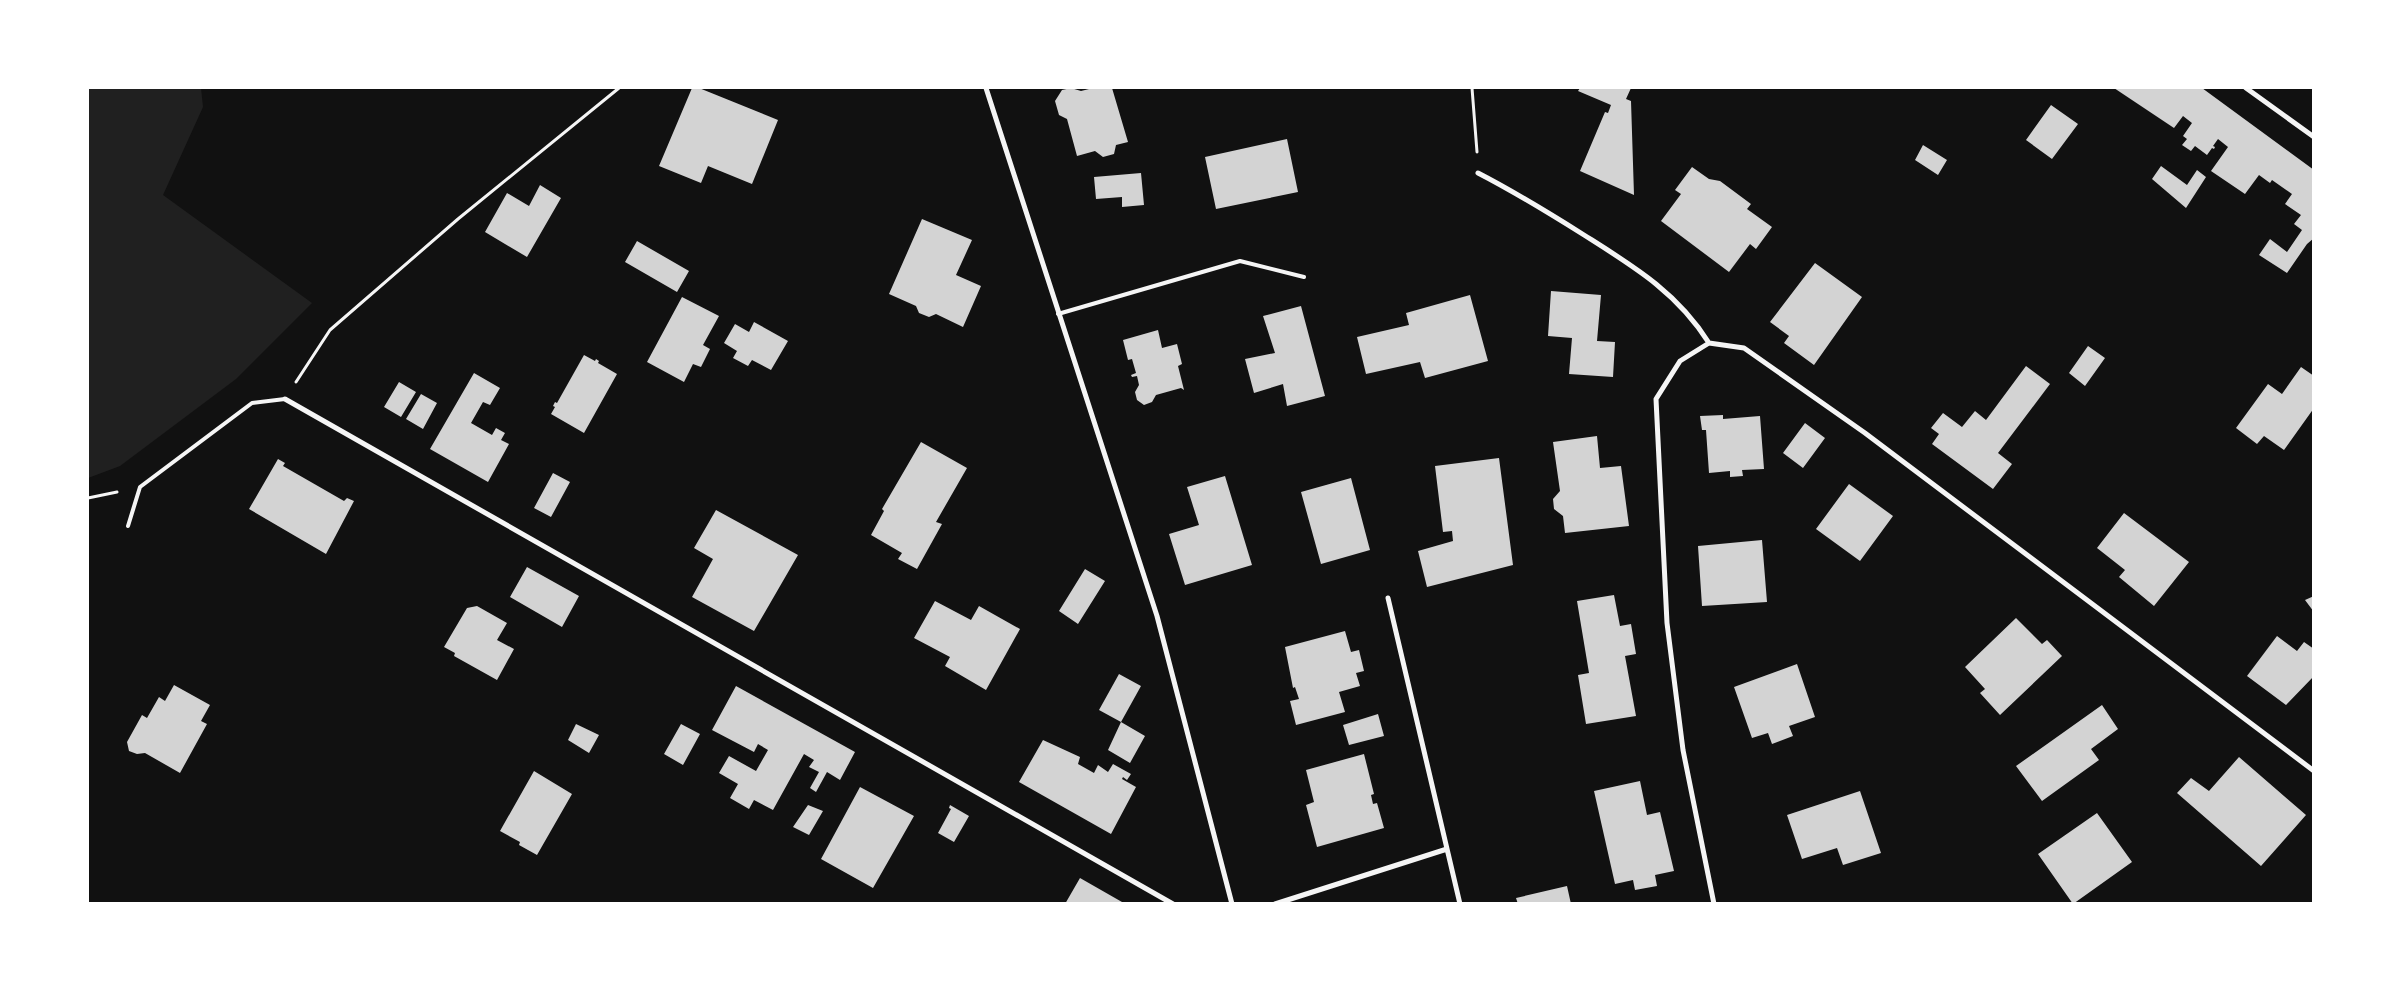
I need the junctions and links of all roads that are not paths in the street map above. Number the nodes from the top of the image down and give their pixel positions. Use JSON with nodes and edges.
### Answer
{"nodes":[{"id":1,"x":986,"y":88,"type":"edge"},
{"id":2,"x":2246,"y":88,"type":"edge"},
{"id":3,"x":2314,"y":137,"type":"edge"},
{"id":4,"x":1478,"y":173,"type":"road end"},
{"id":5,"x":1304,"y":277,"type":"dead end"},
{"id":6,"x":1058,"y":314,"type":"junction"},
{"id":7,"x":1709,"y":343,"type":"junction"},
{"id":8,"x":285,"y":399,"type":"joint"},
{"id":9,"x":128,"y":526,"type":"dead end"},
{"id":10,"x":1388,"y":598,"type":"dead end"},
{"id":11,"x":2314,"y":771,"type":"edge"},
{"id":12,"x":1447,"y":849,"type":"junction"},
{"id":13,"x":1173,"y":904,"type":"edge"},
{"id":14,"x":1232,"y":904,"type":"edge"},
{"id":15,"x":1275,"y":904,"type":"edge"},
{"id":16,"x":1460,"y":904,"type":"edge"},
{"id":17,"x":1714,"y":904,"type":"edge"}],
"edges":[{"from":1,"to":6,"type":"street"},
{"from":2,"to":3,"type":"street"},
{"from":4,"to":7,"type":"street"},
{"from":5,"to":6,"type":"lane"},
{"from":6,"to":14,"type":"street"},
{"from":7,"to":11,"type":"street"},
{"from":7,"to":17,"type":"street"},
{"from":8,"to":9,"type":"lane"},
{"from":8,"to":13,"type":"street"},
{"from":10,"to":12,"type":"street"},
{"from":12,"to":15,"type":"street"},
{"from":12,"to":16,"type":"street"}]}
